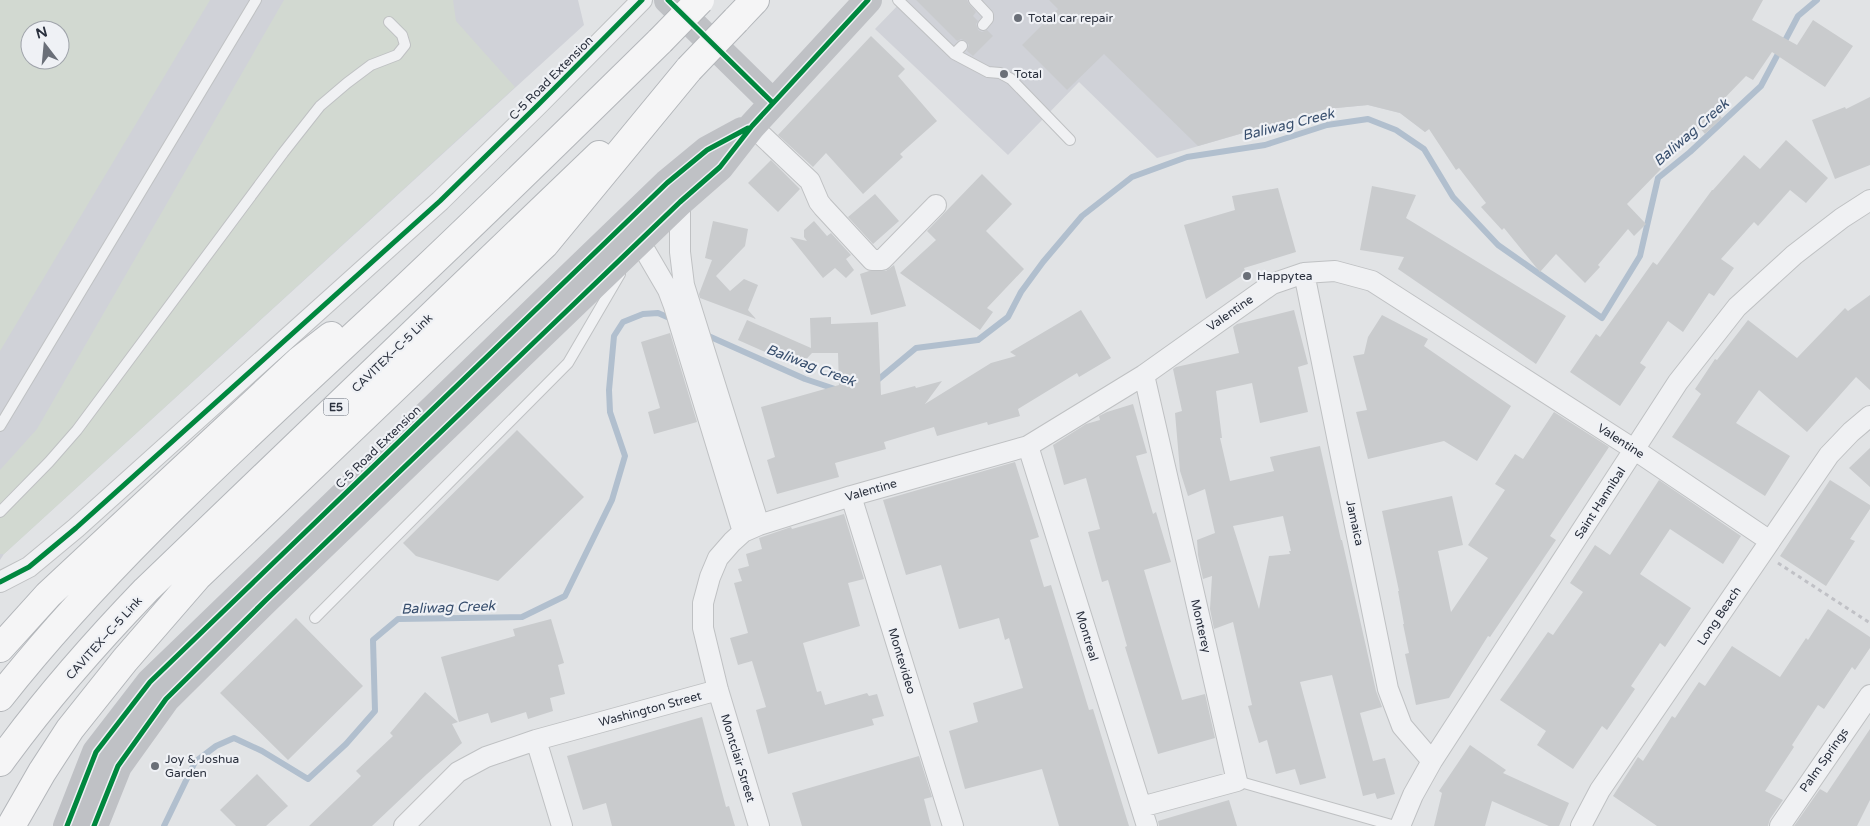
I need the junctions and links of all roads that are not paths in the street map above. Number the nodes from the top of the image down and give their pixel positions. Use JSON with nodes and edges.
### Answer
{"nodes":[{"id":1,"x":256,"y":0,"type":"edge"},
{"id":2,"x":642,"y":0,"type":"edge"},
{"id":3,"x":668,"y":0,"type":"edge"},
{"id":4,"x":700,"y":0,"type":"edge"},
{"id":5,"x":755,"y":0,"type":"edge"},
{"id":6,"x":868,"y":0,"type":"edge"},
{"id":7,"x":898,"y":0,"type":"edge"},
{"id":8,"x":974,"y":0,"type":"edge"},
{"id":9,"x":389,"y":22,"type":"dead end"},
{"id":10,"x":982,"y":25,"type":"dead end"},
{"id":11,"x":962,"y":46,"type":"dead end"},
{"id":12,"x":954,"y":54,"type":"junction"},
{"id":13,"x":689,"y":69,"type":"junction"},
{"id":14,"x":773,"y":103,"type":"junction"},
{"id":15,"x":752,"y":126,"type":"junction"},
{"id":16,"x":1070,"y":140,"type":"dead end"},
{"id":17,"x":673,"y":192,"type":"junction"},
{"id":18,"x":1870,"y":200,"type":"edge"},
{"id":19,"x":936,"y":205,"type":"dead end"},
{"id":20,"x":633,"y":230,"type":"junction"},
{"id":21,"x":466,"y":232,"type":"junction"},
{"id":22,"x":1304,"y":273,"type":"junction"},
{"id":23,"x":682,"y":303,"type":"junction"},
{"id":24,"x":1144,"y":374,"type":"junction"},
{"id":25,"x":1870,"y":416,"type":"edge"},
{"id":26,"x":0,"y":426,"type":"edge"},
{"id":27,"x":1028,"y":446,"type":"junction"},
{"id":28,"x":1635,"y":450,"type":"junction"},
{"id":29,"x":852,"y":496,"type":"junction"},
{"id":30,"x":0,"y":512,"type":"edge"},
{"id":31,"x":751,"y":528,"type":"junction"},
{"id":32,"x":1766,"y":547,"type":"junction"},
{"id":33,"x":0,"y":582,"type":"edge"},
{"id":34,"x":315,"y":618,"type":"dead end"},
{"id":35,"x":0,"y":648,"type":"edge"},
{"id":36,"x":718,"y":690,"type":"junction"},
{"id":37,"x":1870,"y":695,"type":"edge"},
{"id":38,"x":0,"y":697,"type":"edge"},
{"id":39,"x":536,"y":740,"type":"junction"},
{"id":40,"x":1432,"y":761,"type":"junction"},
{"id":41,"x":0,"y":762,"type":"edge"},
{"id":42,"x":1237,"y":781,"type":"junction"},
{"id":43,"x":1144,"y":817,"type":"edge"},
{"id":44,"x":11,"y":826,"type":"edge"},
{"id":45,"x":66,"y":826,"type":"edge"},
{"id":46,"x":94,"y":826,"type":"edge"},
{"id":47,"x":404,"y":826,"type":"edge"},
{"id":48,"x":562,"y":826,"type":"edge"},
{"id":49,"x":759,"y":826,"type":"edge"},
{"id":50,"x":953,"y":826,"type":"edge"},
{"id":51,"x":1395,"y":826,"type":"edge"},
{"id":52,"x":1400,"y":826,"type":"edge"},
{"id":53,"x":1581,"y":826,"type":"edge"},
{"id":54,"x":1780,"y":826,"type":"edge"}],
"edges":[{"from":1,"to":26,"type":"lane"},
{"from":2,"to":33,"type":"street","name":"C-5 Road Extension"},
{"from":3,"to":14,"type":"main road"},
{"from":4,"to":21,"type":"highway","bridge":true},
{"from":5,"to":13,"type":"highway","name":"CAVITEX–C-5 Link","number":"E5","bridge":true},
{"from":6,"to":14,"type":"main road","name":"C-5 Road Extension"},
{"from":7,"to":12,"type":"lane"},
{"from":8,"to":10,"type":"lane"},
{"from":9,"to":30,"type":"lane"},
{"from":11,"to":12,"type":"lane"},
{"from":12,"to":16,"type":"lane"},
{"from":13,"to":41,"type":"highway","name":"CAVITEX–C-5 Link","number":"E5"},
{"from":13,"to":44,"type":"highway"},
{"from":14,"to":15,"type":"main road","name":"C-5 Road Extension"},
{"from":15,"to":17,"type":"main road","name":"C-5 Road Extension"},
{"from":15,"to":19,"type":"street"},
{"from":17,"to":20,"type":"main road","name":"C-5 Road Extension"},
{"from":17,"to":23,"type":"street"},
{"from":18,"to":28,"type":"street","name":"Saint Hannibal"},
{"from":20,"to":23,"type":"street"},
{"from":20,"to":34,"type":"lane"},
{"from":20,"to":45,"type":"main road","name":"C-5 Road Extension"},
{"from":20,"to":46,"type":"main road","name":"C-5 Road Extension"},
{"from":21,"to":35,"type":"highway"},
{"from":21,"to":38,"type":"highway"},
{"from":22,"to":24,"type":"street","name":"Valentine"},
{"from":22,"to":28,"type":"street","name":"Valentine"},
{"from":22,"to":40,"type":"street","name":"Jamaica"},
{"from":23,"to":31,"type":"street"},
{"from":24,"to":27,"type":"street","name":"Valentine"},
{"from":24,"to":42,"type":"street","name":"Monterey"},
{"from":25,"to":32,"type":"street","name":"Long Beach"},
{"from":27,"to":29,"type":"street","name":"Valentine"},
{"from":27,"to":43,"type":"street","name":"Montreal"},
{"from":28,"to":32,"type":"street","name":"Valentine"},
{"from":28,"to":40,"type":"street","name":"Saint Hannibal"},
{"from":29,"to":31,"type":"street","name":"Valentine"},
{"from":29,"to":50,"type":"street","name":"Montevideo"},
{"from":31,"to":36,"type":"street","name":"Washington Street"},
{"from":32,"to":53,"type":"street","name":"Long Beach"},
{"from":36,"to":39,"type":"street","name":"Washington Street"},
{"from":36,"to":49,"type":"street","name":"Montclair Street"},
{"from":37,"to":54,"type":"street","name":"Palm Springs"},
{"from":39,"to":47,"type":"street","name":"Washington Street"},
{"from":39,"to":48,"type":"street"},
{"from":40,"to":52,"type":"street","name":"Saint Hannibal"},
{"from":42,"to":43,"type":"street"},
{"from":42,"to":51,"type":"lane"}]}
